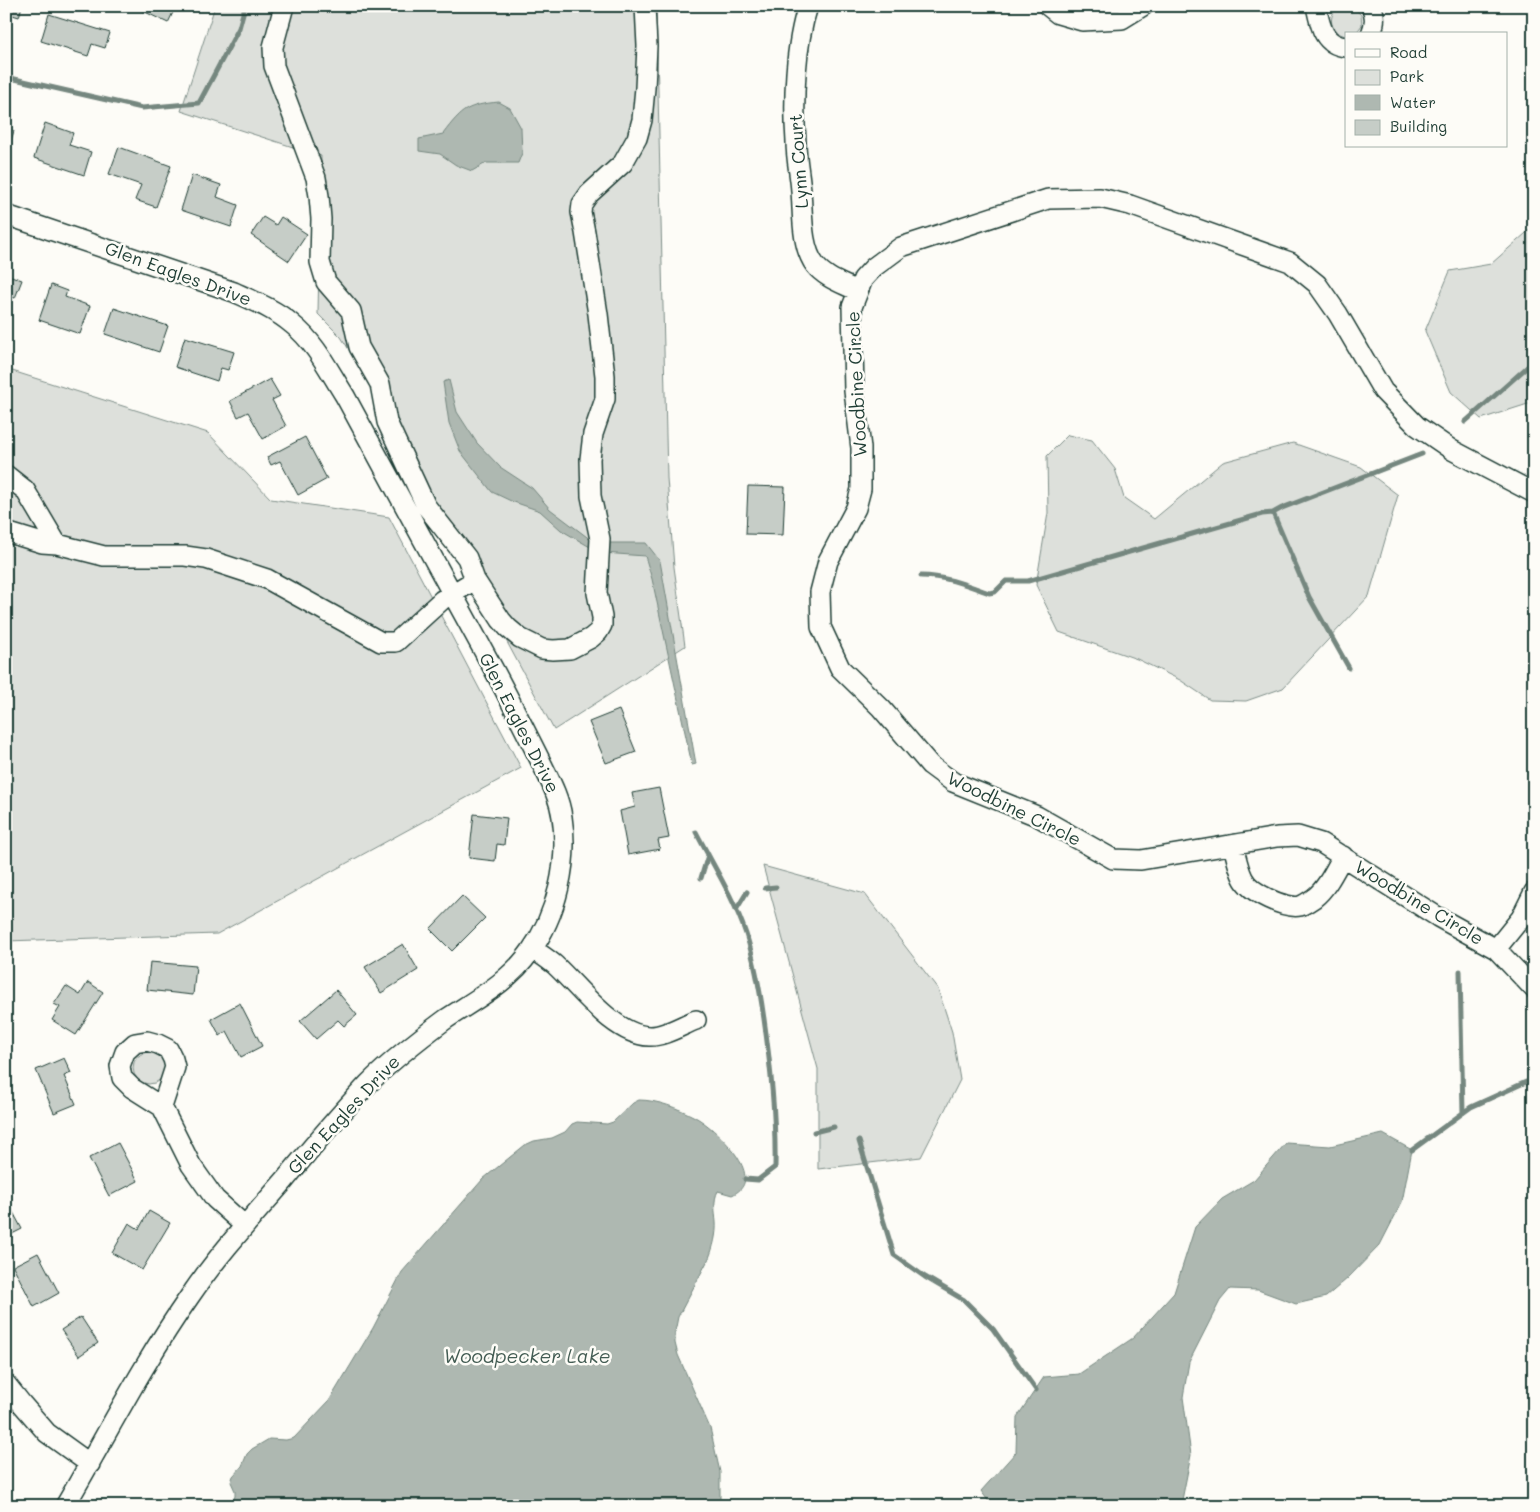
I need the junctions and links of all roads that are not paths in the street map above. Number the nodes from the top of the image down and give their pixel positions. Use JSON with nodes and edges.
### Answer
{"nodes":[{"id":1,"x":284,"y":6,"type":"edge"},
{"id":2,"x":645,"y":6,"type":"edge"},
{"id":3,"x":808,"y":6,"type":"edge"},
{"id":4,"x":1048,"y":6,"type":"edge"},
{"id":5,"x":1143,"y":6,"type":"edge"},
{"id":6,"x":1316,"y":6,"type":"edge"},
{"id":7,"x":1371,"y":6,"type":"edge"},
{"id":8,"x":1372,"y":32,"type":"edge"},
{"id":9,"x":1345,"y":47,"type":"edge"},
{"id":10,"x":6,"y":215,"type":"edge"},
{"id":11,"x":857,"y":292,"type":"junction"},
{"id":12,"x":6,"y":475,"type":"edge"},
{"id":13,"x":1534,"y":493,"type":"edge"},
{"id":14,"x":6,"y":532,"type":"edge"},
{"id":15,"x":57,"y":544,"type":"junction"},
{"id":16,"x":475,"y":580,"type":"junction"},
{"id":17,"x":452,"y":594,"type":"junction"},
{"id":18,"x":1234,"y":844,"type":"junction"},
{"id":19,"x":1343,"y":856,"type":"junction"},
{"id":20,"x":1534,"y":892,"type":"edge"},
{"id":21,"x":533,"y":949,"type":"junction"},
{"id":22,"x":1496,"y":949,"type":"junction"},
{"id":23,"x":1534,"y":989,"type":"edge"},
{"id":24,"x":696,"y":1020,"type":"dead end"},
{"id":25,"x":162,"y":1107,"type":"dead end"},
{"id":26,"x":244,"y":1225,"type":"junction"},
{"id":27,"x":6,"y":1384,"type":"edge"},
{"id":28,"x":90,"y":1464,"type":"junction"},
{"id":29,"x":66,"y":1506,"type":"edge"}],
"edges":[{"from":1,"to":16,"type":"street"},
{"from":2,"to":16,"type":"street"},
{"from":3,"to":11,"type":"street","name":"Lynn Court"},
{"from":4,"to":5,"type":"street"},
{"from":6,"to":9,"type":"street"},
{"from":7,"to":8,"type":"street"},
{"from":10,"to":17,"type":"street","name":"Glen Eagles Drive"},
{"from":11,"to":13,"type":"street","name":"Woodbine Circle"},
{"from":11,"to":18,"type":"street","name":"Woodbine Circle"},
{"from":12,"to":15,"type":"street"},
{"from":14,"to":15,"type":"street"},
{"from":15,"to":17,"type":"street"},
{"from":16,"to":17,"type":"street"},
{"from":17,"to":21,"type":"street","name":"Glen Eagles Drive"},
{"from":18,"to":19,"type":"street","name":"Woodbine Circle"},
{"from":18,"to":19,"type":"street","name":"Woodbine Circle"},
{"from":19,"to":22,"type":"street","name":"Woodbine Circle"},
{"from":20,"to":22,"type":"street","name":"Woodbine Circle"},
{"from":21,"to":24,"type":"street"},
{"from":21,"to":26,"type":"street","name":"Glen Eagles Drive"},
{"from":22,"to":23,"type":"street","name":"Woodbine Circle"},
{"from":25,"to":26,"type":"street"},
{"from":26,"to":28,"type":"street","name":"Glen Eagles Drive"},
{"from":27,"to":28,"type":"street"},
{"from":28,"to":29,"type":"street","name":"Glen Eagles Drive"}]}
